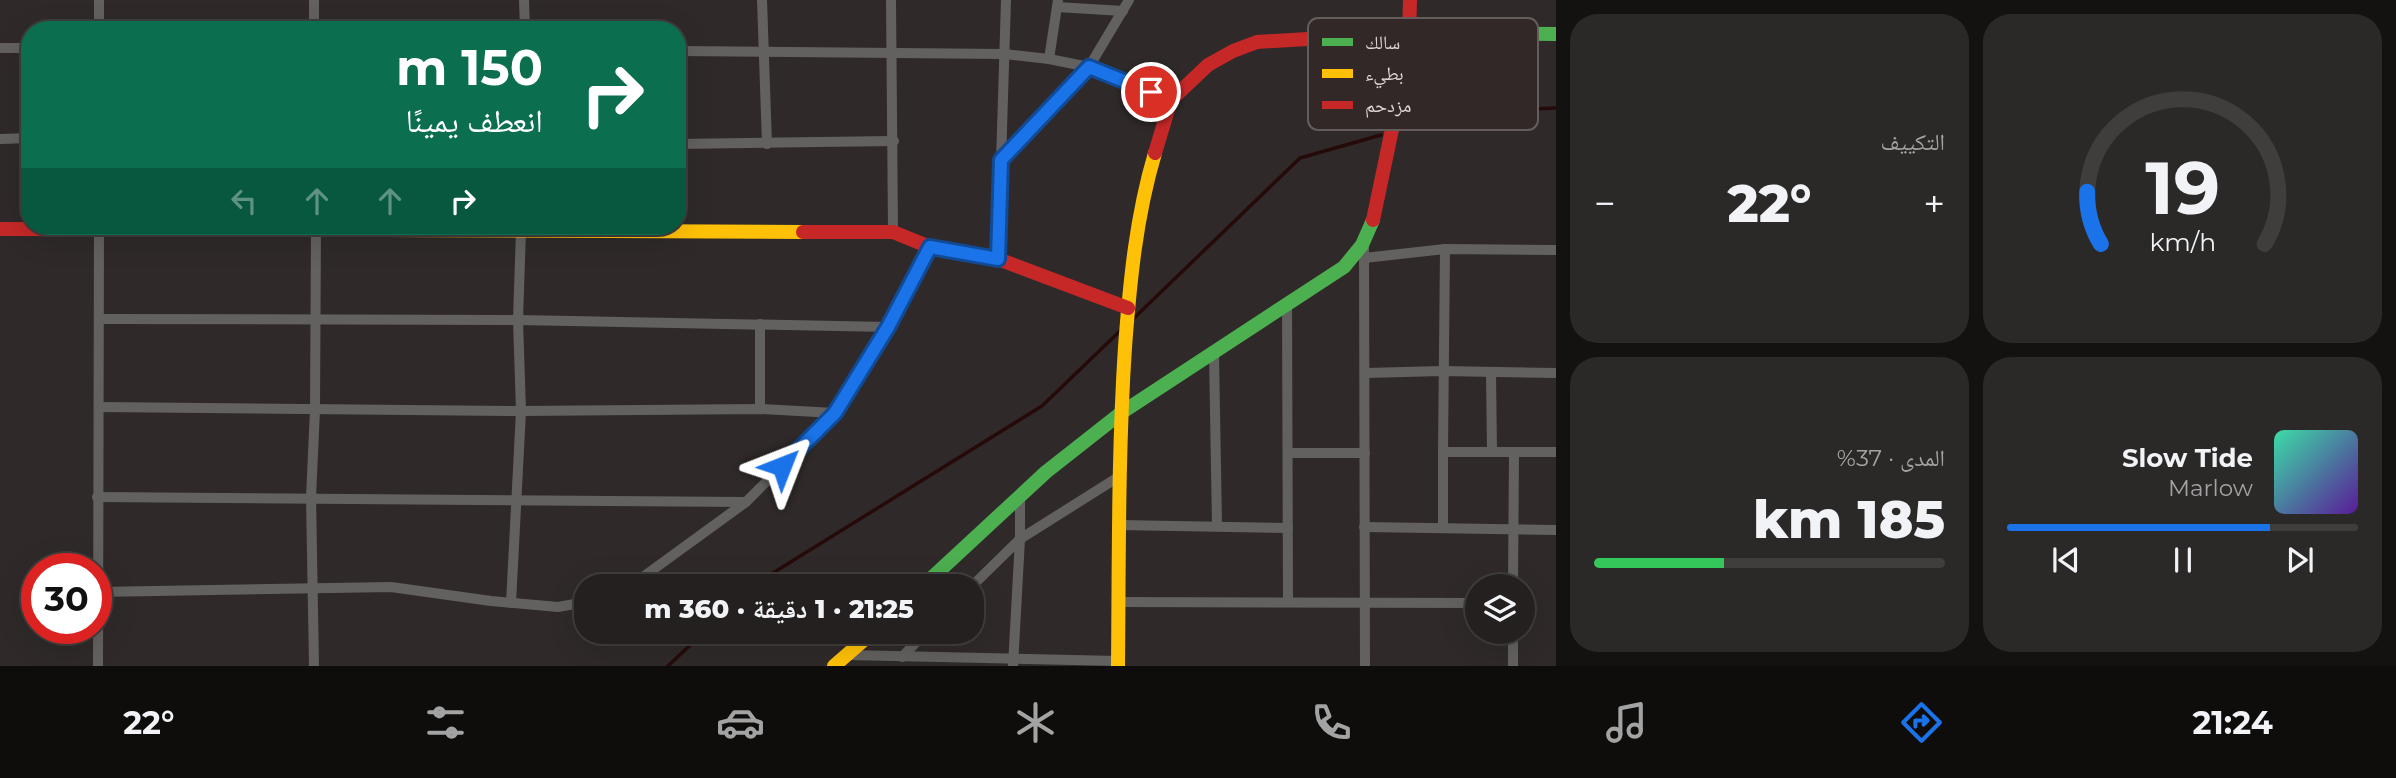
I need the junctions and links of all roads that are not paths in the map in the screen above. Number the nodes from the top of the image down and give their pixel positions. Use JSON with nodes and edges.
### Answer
{"nodes":[{"id":1,"x":99,"y":0,"type":"edge"},
{"id":2,"x":314,"y":0,"type":"edge"},
{"id":3,"x":524,"y":0,"type":"edge"},
{"id":4,"x":762,"y":0,"type":"edge"},
{"id":5,"x":891,"y":0,"type":"edge"},
{"id":6,"x":1006,"y":0,"type":"edge"},
{"id":7,"x":1129,"y":0,"type":"edge"},
{"id":8,"x":1410,"y":0,"type":"edge"},
{"id":9,"x":1057,"y":3,"type":"edge"},
{"id":10,"x":1123,"y":11,"type":"junction"},
{"id":11,"x":1411,"y":18,"type":"edge"},
{"id":12,"x":99,"y":21,"type":"edge"},
{"id":13,"x":314,"y":21,"type":"edge"},
{"id":14,"x":525,"y":21,"type":"edge"},
{"id":15,"x":1538,"y":34,"type":"edge"},
{"id":16,"x":1556,"y":34,"type":"edge"},
{"id":17,"x":1308,"y":39,"type":"edge"},
{"id":18,"x":0,"y":48,"type":"edge"},
{"id":19,"x":21,"y":48,"type":"edge"},
{"id":20,"x":686,"y":51,"type":"edge"},
{"id":21,"x":764,"y":52,"type":"junction"},
{"id":22,"x":892,"y":52,"type":"junction"},
{"id":23,"x":1004,"y":54,"type":"junction"},
{"id":24,"x":1049,"y":59,"type":"junction"},
{"id":25,"x":1089,"y":67,"type":"junction"},
{"id":26,"x":1171,"y":100,"type":"junction"},
{"id":27,"x":1392,"y":130,"type":"edge"},
{"id":28,"x":21,"y":138,"type":"edge"},
{"id":29,"x":0,"y":139,"type":"edge"},
{"id":30,"x":894,"y":141,"type":"junction"},
{"id":31,"x":686,"y":144,"type":"edge"},
{"id":32,"x":767,"y":144,"type":"junction"},
{"id":33,"x":1001,"y":160,"type":"junction"},
{"id":34,"x":0,"y":229,"type":"edge"},
{"id":35,"x":21,"y":229,"type":"edge"},
{"id":36,"x":686,"y":230,"type":"edge"},
{"id":37,"x":893,"y":232,"type":"junction"},
{"id":38,"x":99,"y":235,"type":"edge"},
{"id":39,"x":316,"y":235,"type":"edge"},
{"id":40,"x":521,"y":235,"type":"edge"},
{"id":41,"x":1364,"y":242,"type":"junction"},
{"id":42,"x":930,"y":247,"type":"junction"},
{"id":43,"x":1445,"y":249,"type":"junction"},
{"id":44,"x":1556,"y":250,"type":"edge"},
{"id":45,"x":1364,"y":258,"type":"junction"},
{"id":46,"x":998,"y":259,"type":"junction"},
{"id":47,"x":1287,"y":303,"type":"junction"},
{"id":48,"x":1128,"y":308,"type":"junction"},
{"id":49,"x":100,"y":319,"type":"junction"},
{"id":50,"x":518,"y":320,"type":"junction"},
{"id":51,"x":316,"y":321,"type":"junction"},
{"id":52,"x":760,"y":324,"type":"junction"},
{"id":53,"x":888,"y":327,"type":"junction"},
{"id":54,"x":1214,"y":353,"type":"junction"},
{"id":55,"x":1442,"y":371,"type":"junction"},
{"id":56,"x":1491,"y":372,"type":"junction"},
{"id":57,"x":1366,"y":373,"type":"junction"},
{"id":58,"x":1556,"y":373,"type":"edge"},
{"id":59,"x":99,"y":407,"type":"junction"},
{"id":60,"x":760,"y":409,"type":"junction"},
{"id":61,"x":315,"y":410,"type":"junction"},
{"id":62,"x":520,"y":411,"type":"junction"},
{"id":63,"x":1121,"y":412,"type":"junction"},
{"id":64,"x":835,"y":413,"type":"junction"},
{"id":65,"x":1443,"y":452,"type":"junction"},
{"id":66,"x":1492,"y":452,"type":"junction"},
{"id":67,"x":1514,"y":452,"type":"junction"},
{"id":68,"x":1556,"y":452,"type":"edge"},
{"id":69,"x":1288,"y":453,"type":"junction"},
{"id":70,"x":1365,"y":453,"type":"junction"},
{"id":71,"x":1120,"y":476,"type":"junction"},
{"id":72,"x":97,"y":497,"type":"junction"},
{"id":73,"x":311,"y":497,"type":"junction"},
{"id":74,"x":1020,"y":497,"type":"junction"},
{"id":75,"x":517,"y":499,"type":"junction"},
{"id":76,"x":746,"y":502,"type":"junction"},
{"id":77,"x":1119,"y":525,"type":"junction"},
{"id":78,"x":1217,"y":526,"type":"junction"},
{"id":79,"x":1364,"y":527,"type":"junction"},
{"id":80,"x":1288,"y":528,"type":"junction"},
{"id":81,"x":1443,"y":528,"type":"junction"},
{"id":82,"x":1513,"y":529,"type":"junction"},
{"id":83,"x":1556,"y":530,"type":"edge"},
{"id":84,"x":1020,"y":539,"type":"junction"},
{"id":85,"x":97,"y":553,"type":"edge"},
{"id":86,"x":647,"y":574,"type":"edge"},
{"id":87,"x":936,"y":574,"type":"edge"},
{"id":88,"x":984,"y":574,"type":"edge"},
{"id":89,"x":1513,"y":574,"type":"edge"},
{"id":90,"x":313,"y":589,"type":"junction"},
{"id":91,"x":112,"y":592,"type":"edge"},
{"id":92,"x":1118,"y":601,"type":"junction"},
{"id":93,"x":1289,"y":601,"type":"junction"},
{"id":94,"x":1364,"y":602,"type":"junction"},
{"id":95,"x":511,"y":603,"type":"junction"},
{"id":96,"x":1465,"y":603,"type":"edge"},
{"id":97,"x":574,"y":604,"type":"edge"},
{"id":98,"x":98,"y":644,"type":"edge"},
{"id":99,"x":860,"y":644,"type":"edge"},
{"id":100,"x":917,"y":644,"type":"edge"},
{"id":101,"x":1513,"y":644,"type":"edge"},
{"id":102,"x":848,"y":655,"type":"junction"},
{"id":103,"x":905,"y":659,"type":"edge"},
{"id":104,"x":1013,"y":662,"type":"edge"},
{"id":105,"x":1118,"y":663,"type":"edge"},
{"id":106,"x":98,"y":666,"type":"edge"},
{"id":107,"x":314,"y":666,"type":"edge"},
{"id":108,"x":834,"y":666,"type":"edge"},
{"id":109,"x":885,"y":666,"type":"edge"},
{"id":110,"x":1366,"y":666,"type":"edge"},
{"id":111,"x":1513,"y":666,"type":"edge"}],
"edges":[{"from":1,"to":12,"type":"street"},
{"from":2,"to":13,"type":"street"},
{"from":3,"to":14,"type":"street"},
{"from":4,"to":21,"type":"street"},
{"from":5,"to":22,"type":"street"},
{"from":6,"to":23,"type":"street"},
{"from":7,"to":10,"type":"street"},
{"from":8,"to":11,"type":"street"},
{"from":9,"to":10,"type":"street"},
{"from":9,"to":24,"type":"street"},
{"from":10,"to":25,"type":"street"},
{"from":15,"to":16,"type":"street"},
{"from":17,"to":26,"type":"street"},
{"from":18,"to":19,"type":"street"},
{"from":20,"to":21,"type":"street"},
{"from":21,"to":22,"type":"street"},
{"from":21,"to":32,"type":"street"},
{"from":22,"to":23,"type":"street"},
{"from":22,"to":30,"type":"street"},
{"from":23,"to":24,"type":"street"},
{"from":23,"to":33,"type":"street"},
{"from":24,"to":25,"type":"street"},
{"from":25,"to":26,"type":"street"},
{"from":25,"to":33,"type":"street"},
{"from":26,"to":48,"type":"street"},
{"from":27,"to":41,"type":"street"},
{"from":28,"to":29,"type":"street"},
{"from":30,"to":32,"type":"street"},
{"from":30,"to":37,"type":"street"},
{"from":31,"to":32,"type":"street"},
{"from":33,"to":46,"type":"street"},
{"from":34,"to":35,"type":"street"},
{"from":36,"to":37,"type":"street"},
{"from":37,"to":42,"type":"street"},
{"from":38,"to":49,"type":"street"},
{"from":39,"to":51,"type":"street"},
{"from":40,"to":50,"type":"street"},
{"from":41,"to":45,"type":"street"},
{"from":41,"to":47,"type":"street"},
{"from":42,"to":46,"type":"street"},
{"from":42,"to":53,"type":"street"},
{"from":43,"to":44,"type":"street"},
{"from":43,"to":45,"type":"street"},
{"from":43,"to":55,"type":"street"},
{"from":45,"to":57,"type":"street"},
{"from":46,"to":48,"type":"street"},
{"from":47,"to":54,"type":"street"},
{"from":47,"to":69,"type":"street"},
{"from":48,"to":63,"type":"street"},
{"from":49,"to":51,"type":"street"},
{"from":49,"to":59,"type":"street"},
{"from":50,"to":51,"type":"street"},
{"from":50,"to":52,"type":"street"},
{"from":50,"to":62,"type":"street"},
{"from":51,"to":61,"type":"street"},
{"from":52,"to":53,"type":"street"},
{"from":52,"to":60,"type":"street"},
{"from":53,"to":64,"type":"street"},
{"from":54,"to":63,"type":"street"},
{"from":54,"to":78,"type":"street"},
{"from":55,"to":56,"type":"street"},
{"from":55,"to":57,"type":"street"},
{"from":55,"to":65,"type":"street"},
{"from":56,"to":58,"type":"street"},
{"from":56,"to":66,"type":"street"},
{"from":57,"to":70,"type":"street"},
{"from":59,"to":61,"type":"street"},
{"from":59,"to":72,"type":"street"},
{"from":60,"to":62,"type":"street"},
{"from":60,"to":64,"type":"street"},
{"from":61,"to":62,"type":"street"},
{"from":61,"to":73,"type":"street"},
{"from":62,"to":75,"type":"street"},
{"from":63,"to":71,"type":"street"},
{"from":63,"to":74,"type":"street"},
{"from":64,"to":76,"type":"street"},
{"from":65,"to":66,"type":"street"},
{"from":65,"to":81,"type":"street"},
{"from":66,"to":67,"type":"street"},
{"from":67,"to":68,"type":"street"},
{"from":67,"to":82,"type":"street"},
{"from":69,"to":70,"type":"street"},
{"from":69,"to":80,"type":"street"},
{"from":70,"to":79,"type":"street"},
{"from":71,"to":77,"type":"street"},
{"from":71,"to":84,"type":"street"},
{"from":72,"to":73,"type":"street"},
{"from":72,"to":85,"type":"street"},
{"from":73,"to":75,"type":"street"},
{"from":73,"to":90,"type":"street"},
{"from":74,"to":84,"type":"street"},
{"from":74,"to":87,"type":"street"},
{"from":75,"to":76,"type":"street"},
{"from":75,"to":95,"type":"street"},
{"from":76,"to":86,"type":"street"},
{"from":77,"to":78,"type":"street"},
{"from":77,"to":92,"type":"street"},
{"from":78,"to":80,"type":"street"},
{"from":79,"to":81,"type":"street"},
{"from":79,"to":94,"type":"street"},
{"from":80,"to":93,"type":"street"},
{"from":81,"to":82,"type":"street"},
{"from":82,"to":83,"type":"street"},
{"from":82,"to":89,"type":"street"},
{"from":84,"to":88,"type":"street"},
{"from":84,"to":104,"type":"street"},
{"from":90,"to":91,"type":"street"},
{"from":90,"to":95,"type":"street"},
{"from":90,"to":107,"type":"street"},
{"from":92,"to":93,"type":"street"},
{"from":92,"to":105,"type":"street"},
{"from":93,"to":94,"type":"street"},
{"from":94,"to":96,"type":"street"},
{"from":94,"to":110,"type":"street"},
{"from":95,"to":97,"type":"street"},
{"from":98,"to":106,"type":"street"},
{"from":99,"to":102,"type":"street"},
{"from":100,"to":103,"type":"street"},
{"from":101,"to":111,"type":"street"},
{"from":102,"to":103,"type":"street"},
{"from":102,"to":108,"type":"street"},
{"from":103,"to":104,"type":"street"},
{"from":103,"to":109,"type":"street"},
{"from":104,"to":105,"type":"street"}]}
